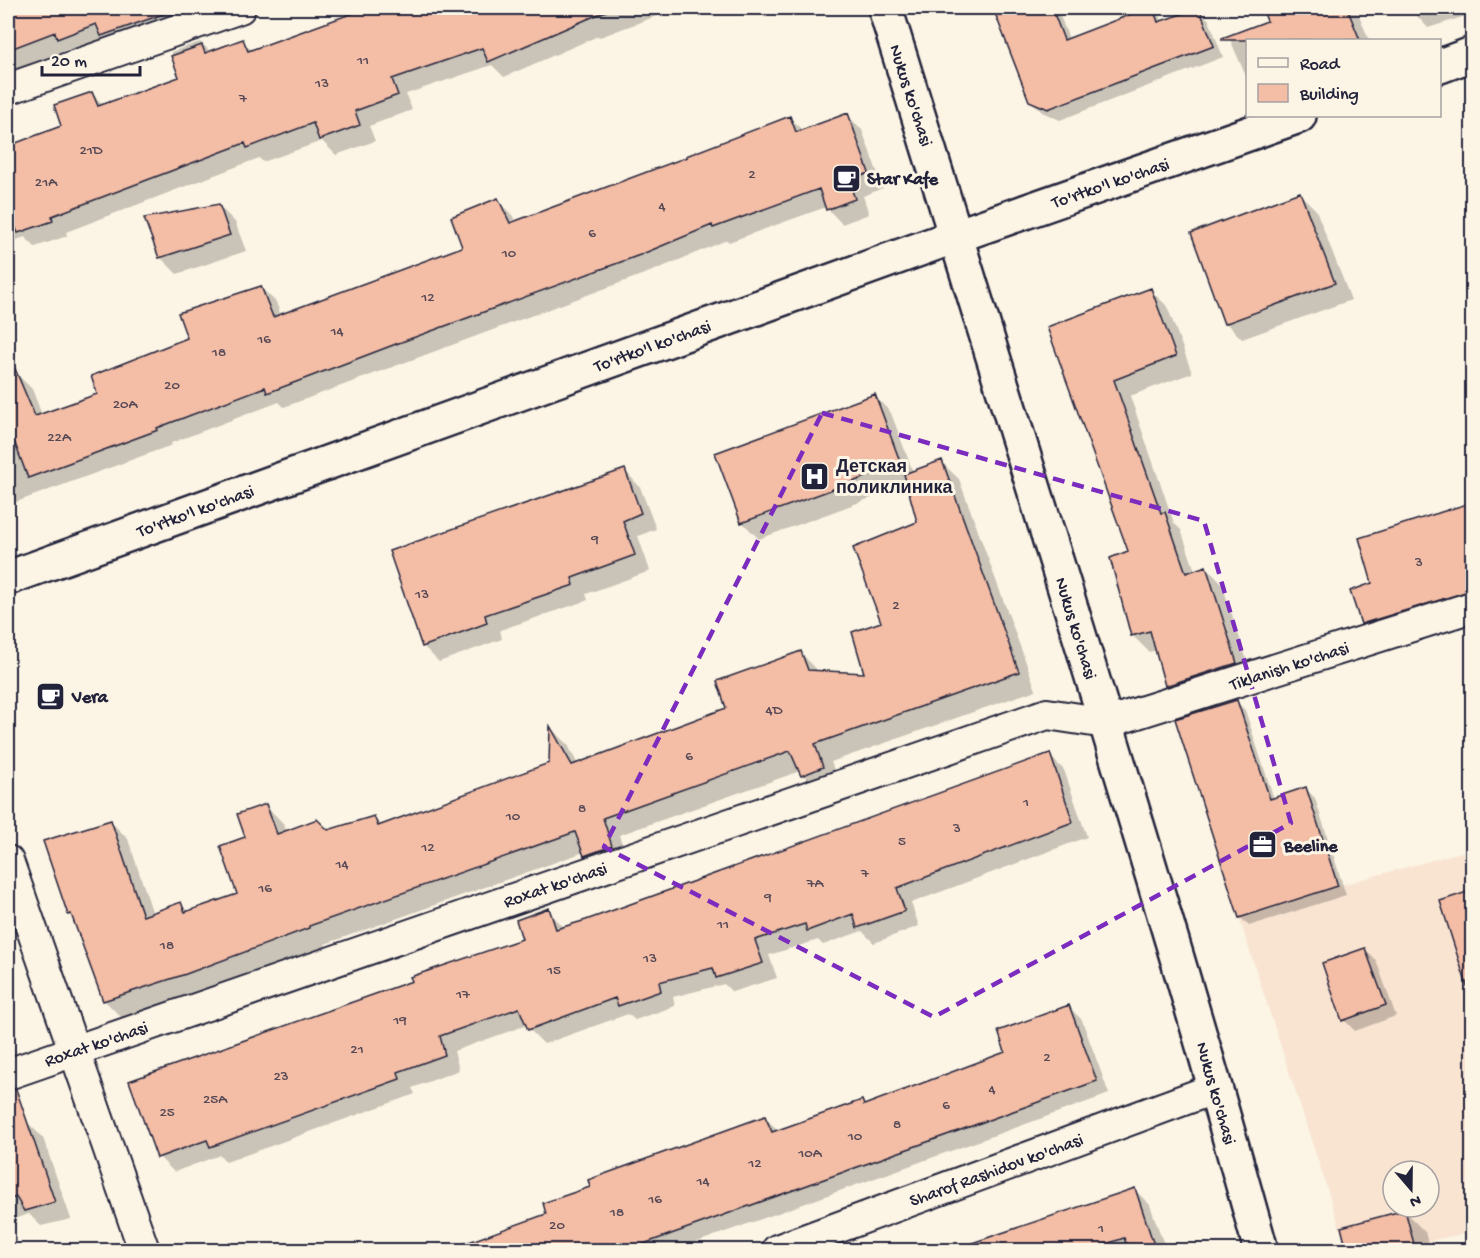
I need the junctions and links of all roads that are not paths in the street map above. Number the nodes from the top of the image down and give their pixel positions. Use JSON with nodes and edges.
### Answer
{"nodes":[{"id":1,"x":240,"y":8,"type":"edge"},
{"id":2,"x":885,"y":8,"type":"edge"},
{"id":3,"x":1473,"y":54,"type":"edge"},
{"id":4,"x":1441,"y":66,"type":"edge"},
{"id":5,"x":8,"y":89,"type":"edge"},
{"id":6,"x":1296,"y":117,"type":"edge"},
{"id":7,"x":956,"y":236,"type":"junction"},
{"id":8,"x":8,"y":578,"type":"edge"},
{"id":9,"x":1473,"y":607,"type":"edge"},
{"id":10,"x":1106,"y":723,"type":"junction"},
{"id":11,"x":8,"y":861,"type":"edge"},
{"id":12,"x":73,"y":1051,"type":"junction"},
{"id":13,"x":8,"y":1074,"type":"edge"},
{"id":14,"x":1216,"y":1088,"type":"junction"},
{"id":15,"x":144,"y":1251,"type":"edge"},
{"id":16,"x":777,"y":1251,"type":"edge"},
{"id":17,"x":1261,"y":1251,"type":"edge"}],
"edges":[{"from":1,"to":5,"type":"street"},
{"from":2,"to":7,"type":"street","name":"Nukus ko'chasi"},
{"from":3,"to":4,"type":"street"},
{"from":6,"to":7,"type":"street","name":"To'rtko'l ko'chasi"},
{"from":7,"to":8,"type":"street","name":"To'rtko'l ko'chasi"},
{"from":7,"to":10,"type":"street","name":"Nukus ko'chasi"},
{"from":9,"to":10,"type":"street","name":"Tiklanish ko'chasi"},
{"from":10,"to":12,"type":"street","name":"Roxat ko'chasi"},
{"from":10,"to":14,"type":"street","name":"Nukus ko'chasi"},
{"from":11,"to":12,"type":"street"},
{"from":12,"to":13,"type":"street","name":"Roxat ko'chasi"},
{"from":12,"to":15,"type":"street"},
{"from":14,"to":16,"type":"street","name":"Sharof Rashidov ko'chasi"},
{"from":14,"to":17,"type":"street","name":"Nukus ko'chasi"}]}
